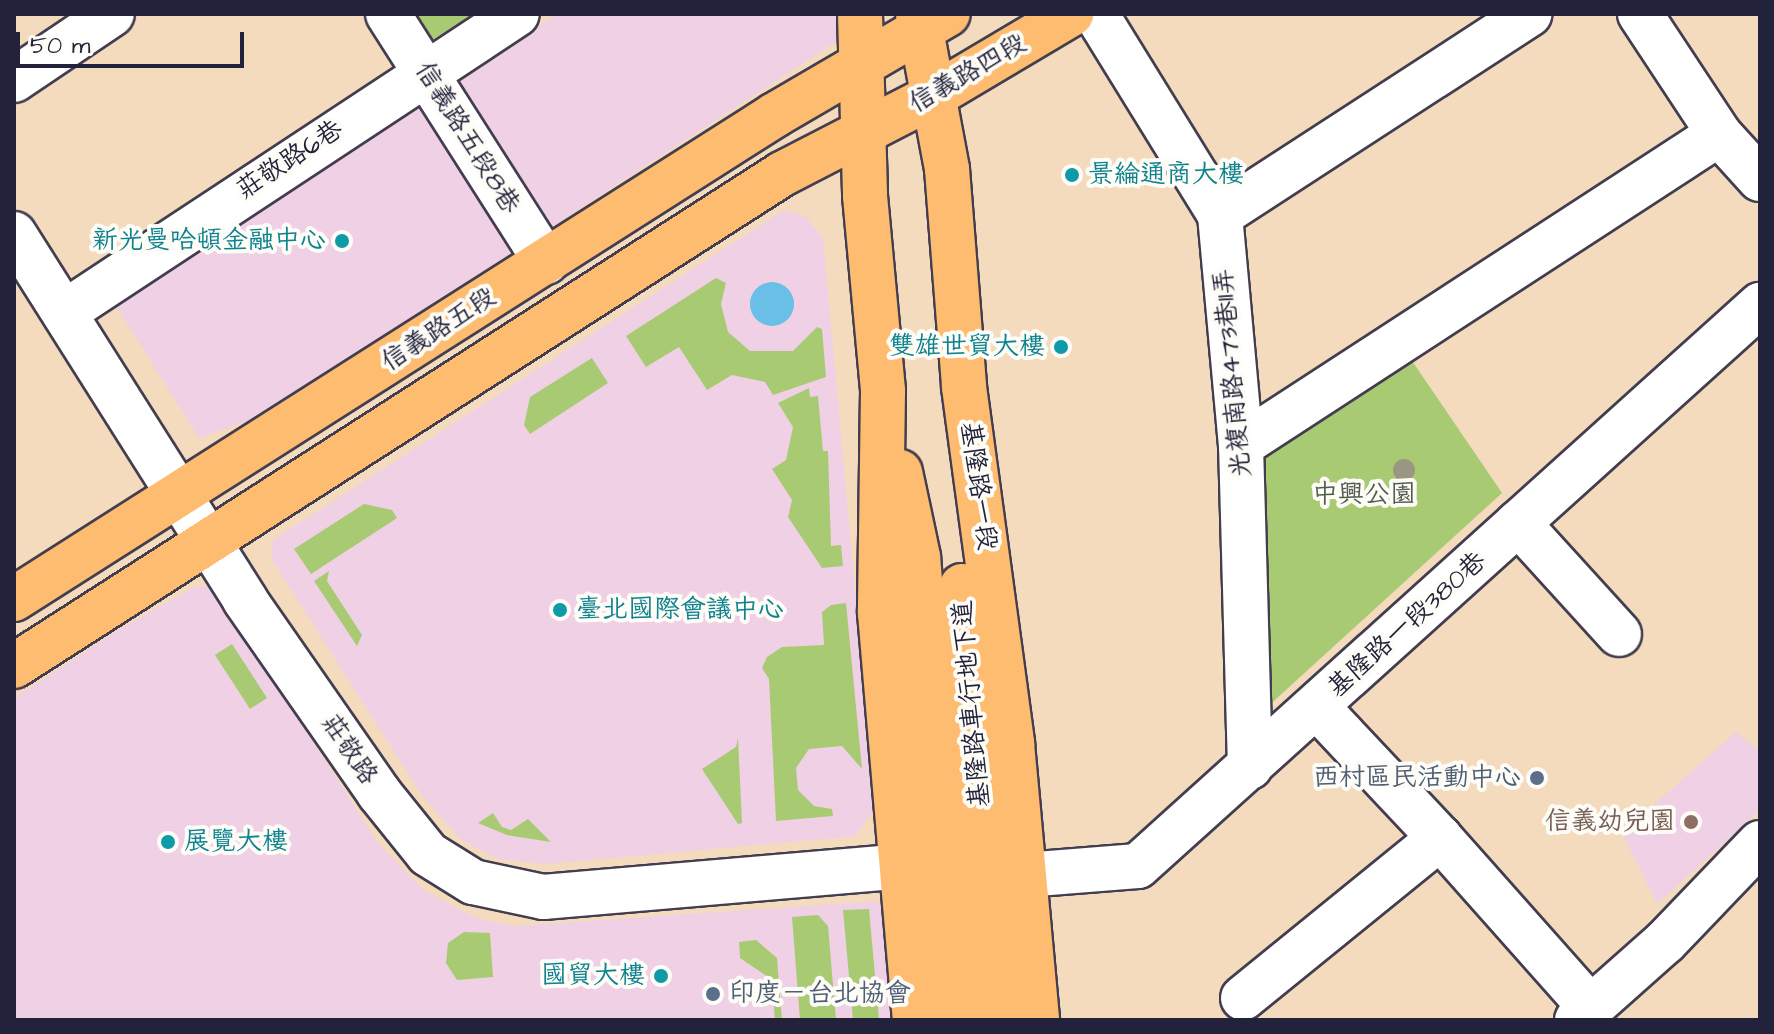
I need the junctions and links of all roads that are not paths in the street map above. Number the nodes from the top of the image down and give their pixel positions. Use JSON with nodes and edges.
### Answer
{"nodes":[{"id":1,"x":112,"y":14,"type":"edge"},
{"id":2,"x":388,"y":14,"type":"edge"},
{"id":3,"x":517,"y":14,"type":"edge"},
{"id":4,"x":860,"y":14,"type":"edge"},
{"id":5,"x":1036,"y":14,"type":"edge"},
{"id":6,"x":1071,"y":14,"type":"edge"},
{"id":7,"x":1096,"y":14,"type":"edge"},
{"id":8,"x":1530,"y":14,"type":"edge"},
{"id":9,"x":1640,"y":14,"type":"edge"},
{"id":10,"x":929,"y":19,"type":"edge"},
{"id":11,"x":864,"y":61,"type":"junction"},
{"id":12,"x":425,"y":72,"type":"junction"},
{"id":13,"x":14,"y":80,"type":"edge"},
{"id":14,"x":933,"y":96,"type":"junction"},
{"id":15,"x":864,"y":132,"type":"junction"},
{"id":16,"x":1719,"y":134,"type":"junction"},
{"id":17,"x":1760,"y":179,"type":"edge"},
{"id":18,"x":1220,"y":215,"type":"junction"},
{"id":19,"x":14,"y":234,"type":"edge"},
{"id":20,"x":546,"y":262,"type":"junction"},
{"id":21,"x":1760,"y":305,"type":"edge"},
{"id":22,"x":65,"y":312,"type":"junction"},
{"id":23,"x":964,"y":387,"type":"junction"},
{"id":24,"x":883,"y":391,"type":"junction"},
{"id":25,"x":1241,"y":445,"type":"junction"},
{"id":26,"x":179,"y":496,"type":"junction"},
{"id":27,"x":1518,"y":523,"type":"junction"},
{"id":28,"x":207,"y":542,"type":"junction"},
{"id":29,"x":14,"y":599,"type":"edge"},
{"id":30,"x":1619,"y":634,"type":"dead end"},
{"id":31,"x":14,"y":666,"type":"edge"},
{"id":32,"x":1317,"y":707,"type":"junction"},
{"id":33,"x":1250,"y":767,"type":"junction"},
{"id":34,"x":1440,"y":838,"type":"junction"},
{"id":35,"x":1760,"y":843,"type":"edge"},
{"id":36,"x":902,"y":866,"type":"junction"},
{"id":37,"x":1024,"y":875,"type":"junction"},
{"id":38,"x":1243,"y":998,"type":"dead end"},
{"id":39,"x":1586,"y":1015,"type":"edge"},
{"id":40,"x":915,"y":1020,"type":"edge"},
{"id":41,"x":958,"y":1020,"type":"edge"},
{"id":42,"x":999,"y":1020,"type":"edge"},
{"id":43,"x":1037,"y":1020,"type":"edge"}],
"edges":[{"from":1,"to":13,"type":"street"},
{"from":2,"to":12,"type":"street","name":"信義路五段8巷"},
{"from":3,"to":12,"type":"street","name":"莊敬路6巷"},
{"from":4,"to":11,"type":"main road"},
{"from":5,"to":14,"type":"street"},
{"from":6,"to":14,"type":"main road","name":"信義路四段"},
{"from":7,"to":18,"type":"street","name":"光複南路473巷11弄"},
{"from":8,"to":18,"type":"street"},
{"from":9,"to":16,"type":"street"},
{"from":10,"to":11,"type":"main road"},
{"from":10,"to":14,"type":"main road","name":"基隆路一段"},
{"from":11,"to":15,"type":"main road"},
{"from":11,"to":20,"type":"main road","name":"信義路五段"},
{"from":12,"to":20,"type":"street","name":"信義路五段8巷"},
{"from":12,"to":22,"type":"street","name":"莊敬路6巷"},
{"from":14,"to":15,"type":"main road","name":"信義路四段"},
{"from":14,"to":23,"type":"main road","name":"基隆路一段"},
{"from":15,"to":24,"type":"main road"},
{"from":15,"to":28,"type":"main road","name":"信義路五段"},
{"from":16,"to":17,"type":"street"},
{"from":16,"to":25,"type":"street"},
{"from":18,"to":25,"type":"street","name":"光複南路473巷11弄"},
{"from":19,"to":22,"type":"street","name":"莊敬路"},
{"from":20,"to":26,"type":"main road","name":"信義路五段"},
{"from":21,"to":27,"type":"street","name":"基隆路一段380巷"},
{"from":22,"to":26,"type":"street","name":"莊敬路"},
{"from":23,"to":37,"type":"main road","name":"基隆路一段"},
{"from":23,"to":42,"type":"main road","name":"基隆路車行地下道"},
{"from":24,"to":36,"type":"main road"},
{"from":24,"to":41,"type":"main road","name":"基隆路車行地下道"},
{"from":25,"to":33,"type":"street","name":"光複南路473巷11弄"},
{"from":26,"to":28,"type":"street","name":"莊敬路"},
{"from":26,"to":29,"type":"main road","name":"信義路五段"},
{"from":27,"to":30,"type":"street"},
{"from":27,"to":32,"type":"street","name":"基隆路一段380巷"},
{"from":28,"to":31,"type":"main road","name":"信義路五段"},
{"from":28,"to":36,"type":"street","name":"莊敬路"},
{"from":32,"to":33,"type":"street","name":"基隆路一段380巷"},
{"from":32,"to":34,"type":"street"},
{"from":33,"to":37,"type":"street","name":"基隆路一段380巷"},
{"from":34,"to":38,"type":"street"},
{"from":34,"to":39,"type":"street"},
{"from":35,"to":39,"type":"street"},
{"from":36,"to":40,"type":"main road"},
{"from":37,"to":43,"type":"main road","name":"基隆路一段"}]}
